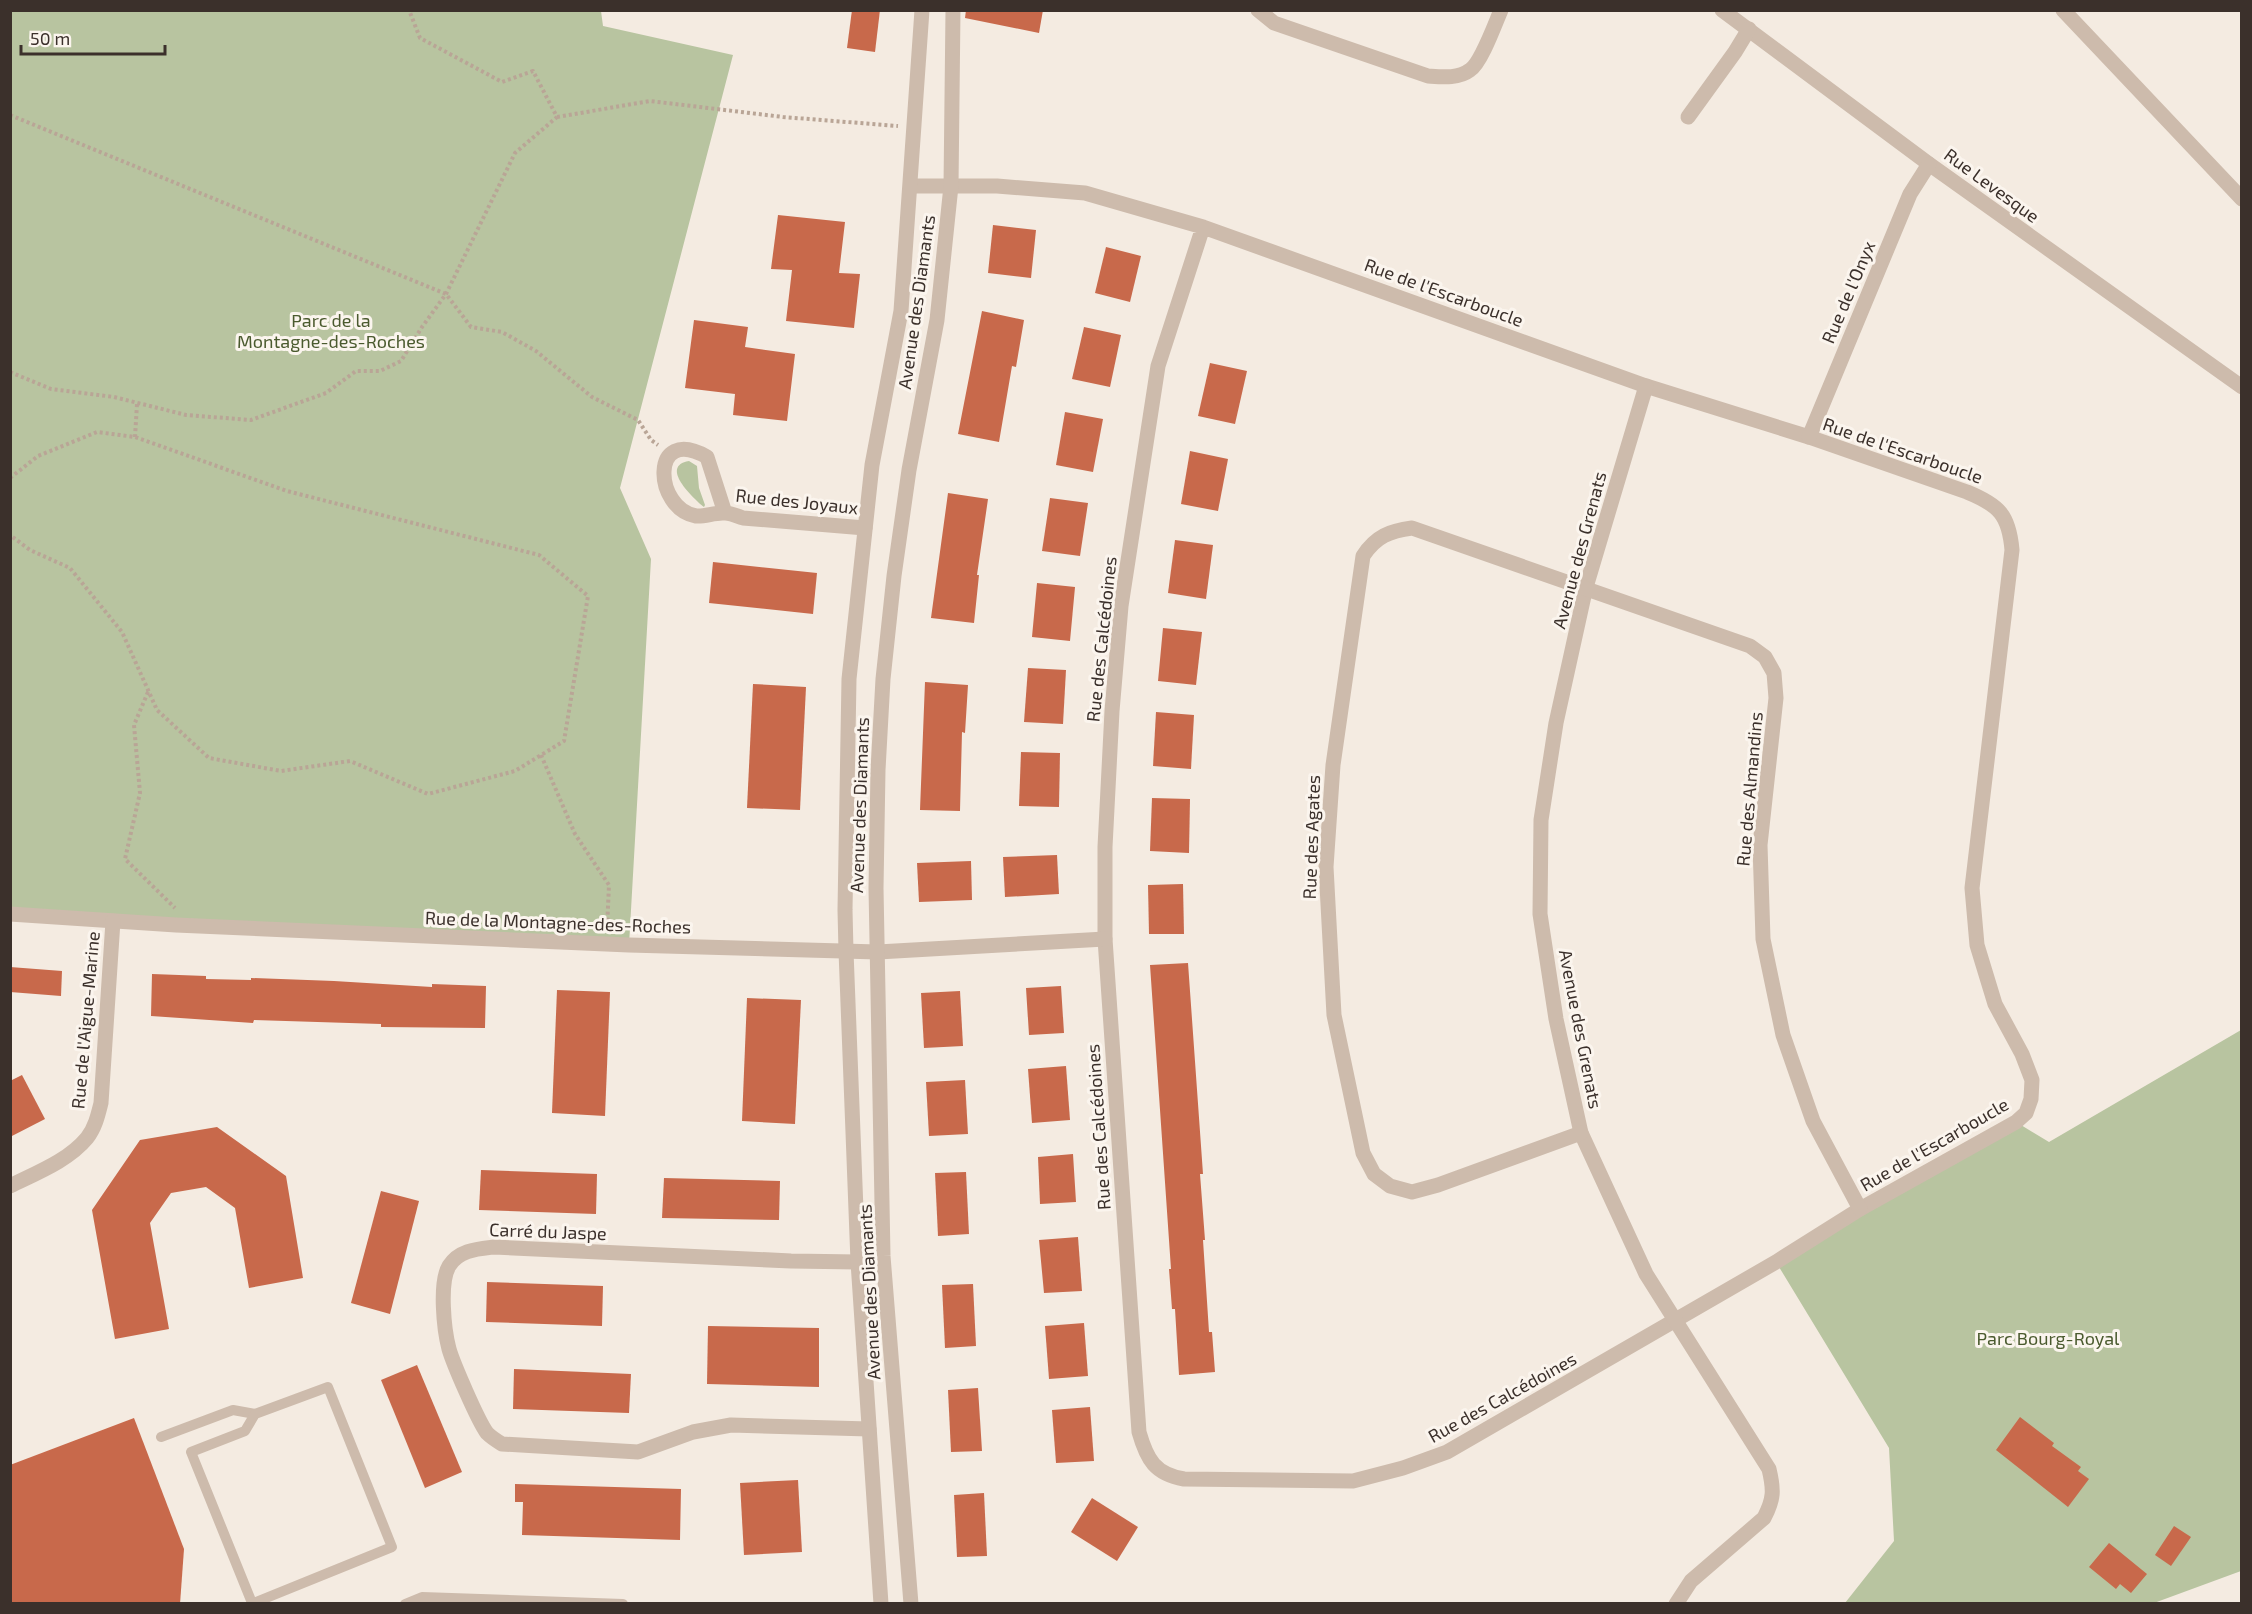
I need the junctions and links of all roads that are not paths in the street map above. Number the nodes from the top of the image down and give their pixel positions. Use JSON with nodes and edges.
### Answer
{"nodes":[{"id":1,"x":922,"y":10,"type":"edge"},
{"id":2,"x":953,"y":10,"type":"edge"},
{"id":3,"x":1258,"y":10,"type":"edge"},
{"id":4,"x":1501,"y":10,"type":"edge"},
{"id":5,"x":1722,"y":10,"type":"edge"},
{"id":6,"x":2063,"y":10,"type":"edge"},
{"id":7,"x":1749,"y":29,"type":"junction"},
{"id":8,"x":1688,"y":117,"type":"dead end"},
{"id":9,"x":1929,"y":164,"type":"junction"},
{"id":10,"x":911,"y":186,"type":"junction"},
{"id":11,"x":951,"y":186,"type":"junction"},
{"id":12,"x":2241,"y":199,"type":"edge"},
{"id":13,"x":1203,"y":227,"type":"junction"},
{"id":14,"x":1646,"y":386,"type":"junction"},
{"id":15,"x":2241,"y":387,"type":"edge"},
{"id":16,"x":1809,"y":437,"type":"junction"},
{"id":17,"x":725,"y":513,"type":"junction"},
{"id":18,"x":865,"y":528,"type":"junction"},
{"id":19,"x":1586,"y":587,"type":"junction"},
{"id":20,"x":10,"y":914,"type":"edge"},
{"id":21,"x":113,"y":921,"type":"junction"},
{"id":22,"x":1105,"y":939,"type":"junction"},
{"id":23,"x":846,"y":951,"type":"junction"},
{"id":24,"x":878,"y":952,"type":"junction"},
{"id":25,"x":1581,"y":1133,"type":"junction"},
{"id":26,"x":10,"y":1186,"type":"edge"},
{"id":27,"x":1860,"y":1209,"type":"junction"},
{"id":28,"x":858,"y":1262,"type":"junction"},
{"id":29,"x":1676,"y":1320,"type":"junction"},
{"id":30,"x":255,"y":1414,"type":"junction"},
{"id":31,"x":869,"y":1430,"type":"junction"},
{"id":32,"x":160,"y":1437,"type":"dead end"},
{"id":33,"x":251,"y":1603,"type":"edge"},
{"id":34,"x":579,"y":1603,"type":"edge"},
{"id":35,"x":405,"y":1604,"type":"edge"},
{"id":36,"x":623,"y":1604,"type":"edge"},
{"id":37,"x":881,"y":1604,"type":"edge"},
{"id":38,"x":911,"y":1604,"type":"edge"},
{"id":39,"x":1676,"y":1604,"type":"edge"}],
"edges":[{"from":1,"to":10,"type":"street","name":"Avenue des Diamants"},
{"from":2,"to":11,"type":"street","name":"Avenue des Diamants"},
{"from":3,"to":4,"type":"street"},
{"from":5,"to":7,"type":"street","name":"Rue Levesque"},
{"from":6,"to":12,"type":"street"},
{"from":7,"to":8,"type":"street"},
{"from":7,"to":9,"type":"street","name":"Rue Levesque"},
{"from":9,"to":15,"type":"street","name":"Rue Levesque"},
{"from":9,"to":16,"type":"street","name":"Rue de l'Onyx"},
{"from":10,"to":11,"type":"street","name":"Rue de l'Escarboucle"},
{"from":10,"to":18,"type":"street","name":"Avenue des Diamants"},
{"from":11,"to":13,"type":"street","name":"Rue de l'Escarboucle"},
{"from":11,"to":24,"type":"street","name":"Avenue des Diamants"},
{"from":13,"to":14,"type":"street","name":"Rue de l'Escarboucle"},
{"from":13,"to":22,"type":"street","name":"Rue des Calcédoines"},
{"from":14,"to":16,"type":"street","name":"Rue de l'Escarboucle"},
{"from":14,"to":19,"type":"street","name":"Avenue des Grenats"},
{"from":16,"to":27,"type":"street","name":"Rue de l'Escarboucle"},
{"from":17,"to":17,"type":"street","name":"Rue des Joyaux"},
{"from":17,"to":18,"type":"street","name":"Rue des Joyaux"},
{"from":18,"to":23,"type":"street","name":"Avenue des Diamants"},
{"from":19,"to":25,"type":"street","name":"Avenue des Grenats"},
{"from":19,"to":25,"type":"street","name":"Rue des Agates"},
{"from":19,"to":27,"type":"street","name":"Rue des Almandins"},
{"from":20,"to":21,"type":"street","name":"Rue de la Montagne-des-Roches"},
{"from":21,"to":23,"type":"street","name":"Rue de la Montagne-des-Roches"},
{"from":21,"to":26,"type":"street","name":"Rue de l'Aigue-Marine"},
{"from":22,"to":24,"type":"street","name":"Rue de la Montagne-des-Roches"},
{"from":22,"to":29,"type":"street","name":"Rue des Calcédoines"},
{"from":23,"to":24,"type":"street","name":"Rue de la Montagne-des-Roches"},
{"from":23,"to":28,"type":"street","name":"Avenue des Diamants"},
{"from":24,"to":38,"type":"street","name":"Avenue des Diamants"},
{"from":25,"to":29,"type":"street","name":"Avenue des Grenats"},
{"from":27,"to":29,"type":"street","name":"Rue de l'Escarboucle"},
{"from":28,"to":31,"type":"street","name":"Avenue des Diamants"},
{"from":28,"to":31,"type":"street","name":"Carré du Jaspe"},
{"from":29,"to":39,"type":"street","name":"Avenue des Grenats"},
{"from":30,"to":32,"type":"lane"},
{"from":30,"to":33,"type":"lane"},
{"from":30,"to":33,"type":"lane"},
{"from":31,"to":37,"type":"street","name":"Avenue des Diamants"},
{"from":34,"to":35,"type":"lane"},
{"from":34,"to":36,"type":"lane"}]}
